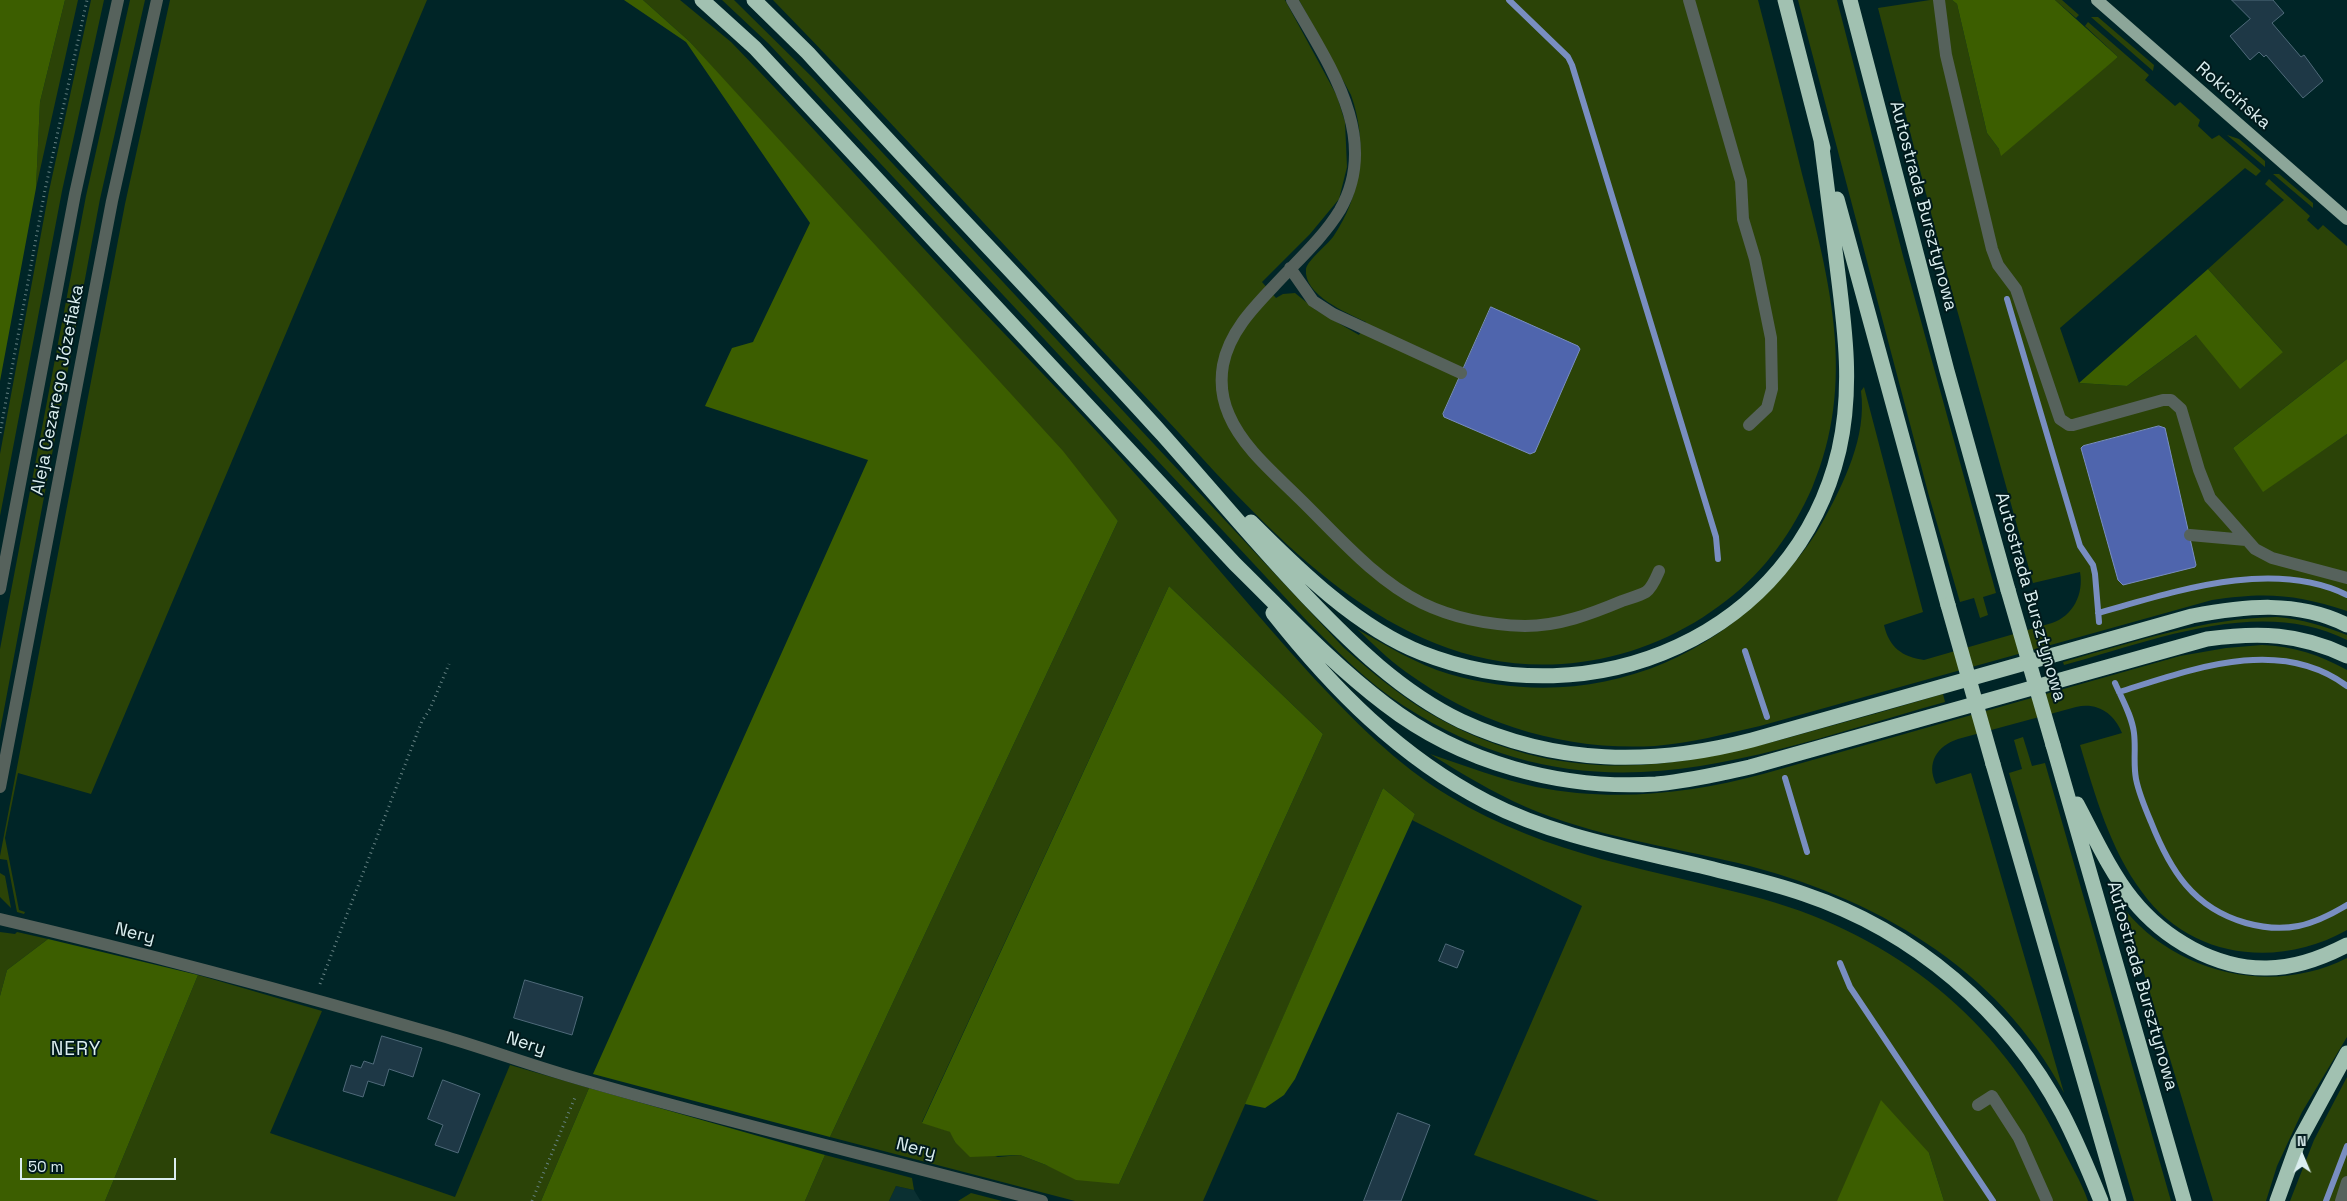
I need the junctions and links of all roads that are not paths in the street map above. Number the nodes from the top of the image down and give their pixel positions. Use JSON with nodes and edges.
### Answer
{"nodes":[{"id":1,"x":118,"y":0,"type":"edge"},
{"id":2,"x":157,"y":0,"type":"edge"},
{"id":3,"x":702,"y":0,"type":"edge"},
{"id":4,"x":754,"y":0,"type":"edge"},
{"id":5,"x":1292,"y":0,"type":"edge"},
{"id":6,"x":1689,"y":0,"type":"edge"},
{"id":7,"x":1785,"y":0,"type":"edge"},
{"id":8,"x":1850,"y":0,"type":"edge"},
{"id":9,"x":1939,"y":0,"type":"edge"},
{"id":10,"x":2097,"y":0,"type":"edge"},
{"id":11,"x":1821,"y":140,"type":"junction"},
{"id":12,"x":2347,"y":219,"type":"edge"},
{"id":13,"x":1290,"y":268,"type":"junction"},
{"id":14,"x":1461,"y":373,"type":"dead end"},
{"id":15,"x":1749,"y":424,"type":"dead end"},
{"id":16,"x":1162,"y":435,"type":"junction"},
{"id":17,"x":2190,"y":535,"type":"dead end"},
{"id":18,"x":2246,"y":540,"type":"junction"},
{"id":19,"x":1235,"y":564,"type":"junction"},
{"id":20,"x":1659,"y":571,"type":"dead end"},
{"id":21,"x":2347,"y":578,"type":"edge"},
{"id":22,"x":0,"y":589,"type":"edge"},
{"id":23,"x":2347,"y":625,"type":"edge"},
{"id":24,"x":2347,"y":656,"type":"edge"},
{"id":25,"x":2063,"y":778,"type":"junction"},
{"id":26,"x":0,"y":787,"type":"edge"},
{"id":27,"x":0,"y":920,"type":"edge"},
{"id":28,"x":2347,"y":945,"type":"edge"},
{"id":29,"x":2347,"y":1053,"type":"edge"},
{"id":30,"x":1978,"y":1105,"type":"dead end"},
{"id":31,"x":2347,"y":1182,"type":"edge"},
{"id":32,"x":1042,"y":1201,"type":"edge"},
{"id":33,"x":2048,"y":1201,"type":"edge"},
{"id":34,"x":2101,"y":1201,"type":"edge"},
{"id":35,"x":2119,"y":1201,"type":"edge"},
{"id":36,"x":2184,"y":1201,"type":"edge"},
{"id":37,"x":2277,"y":1201,"type":"edge"},
{"id":38,"x":2341,"y":1201,"type":"edge"}],
"edges":[{"from":1,"to":22,"type":"street","name":"Aleja Cezarego Józefiaka"},
{"from":2,"to":26,"type":"street","name":"Aleja Cezarego Józefiaka"},
{"from":3,"to":19,"type":"highway"},
{"from":4,"to":16,"type":"highway"},
{"from":5,"to":13,"type":"street"},
{"from":6,"to":15,"type":"street"},
{"from":7,"to":11,"type":"highway"},
{"from":8,"to":25,"type":"highway","name":"Autostrada Bursztynowa","bridge":true},
{"from":9,"to":18,"type":"street"},
{"from":10,"to":12,"type":"main road","name":"Rokicińska"},
{"from":11,"to":16,"type":"highway"},
{"from":11,"to":35,"type":"highway","bridge":true},
{"from":13,"to":14,"type":"street"},
{"from":13,"to":20,"type":"street"},
{"from":16,"to":23,"type":"highway"},
{"from":17,"to":18,"type":"street"},
{"from":18,"to":21,"type":"street"},
{"from":19,"to":24,"type":"highway"},
{"from":19,"to":34,"type":"highway"},
{"from":25,"to":28,"type":"highway"},
{"from":25,"to":36,"type":"highway","name":"Autostrada Bursztynowa"},
{"from":27,"to":32,"type":"street","name":"Nery"},
{"from":29,"to":37,"type":"highway"},
{"from":30,"to":33,"type":"street"},
{"from":31,"to":38,"type":"street"}]}
